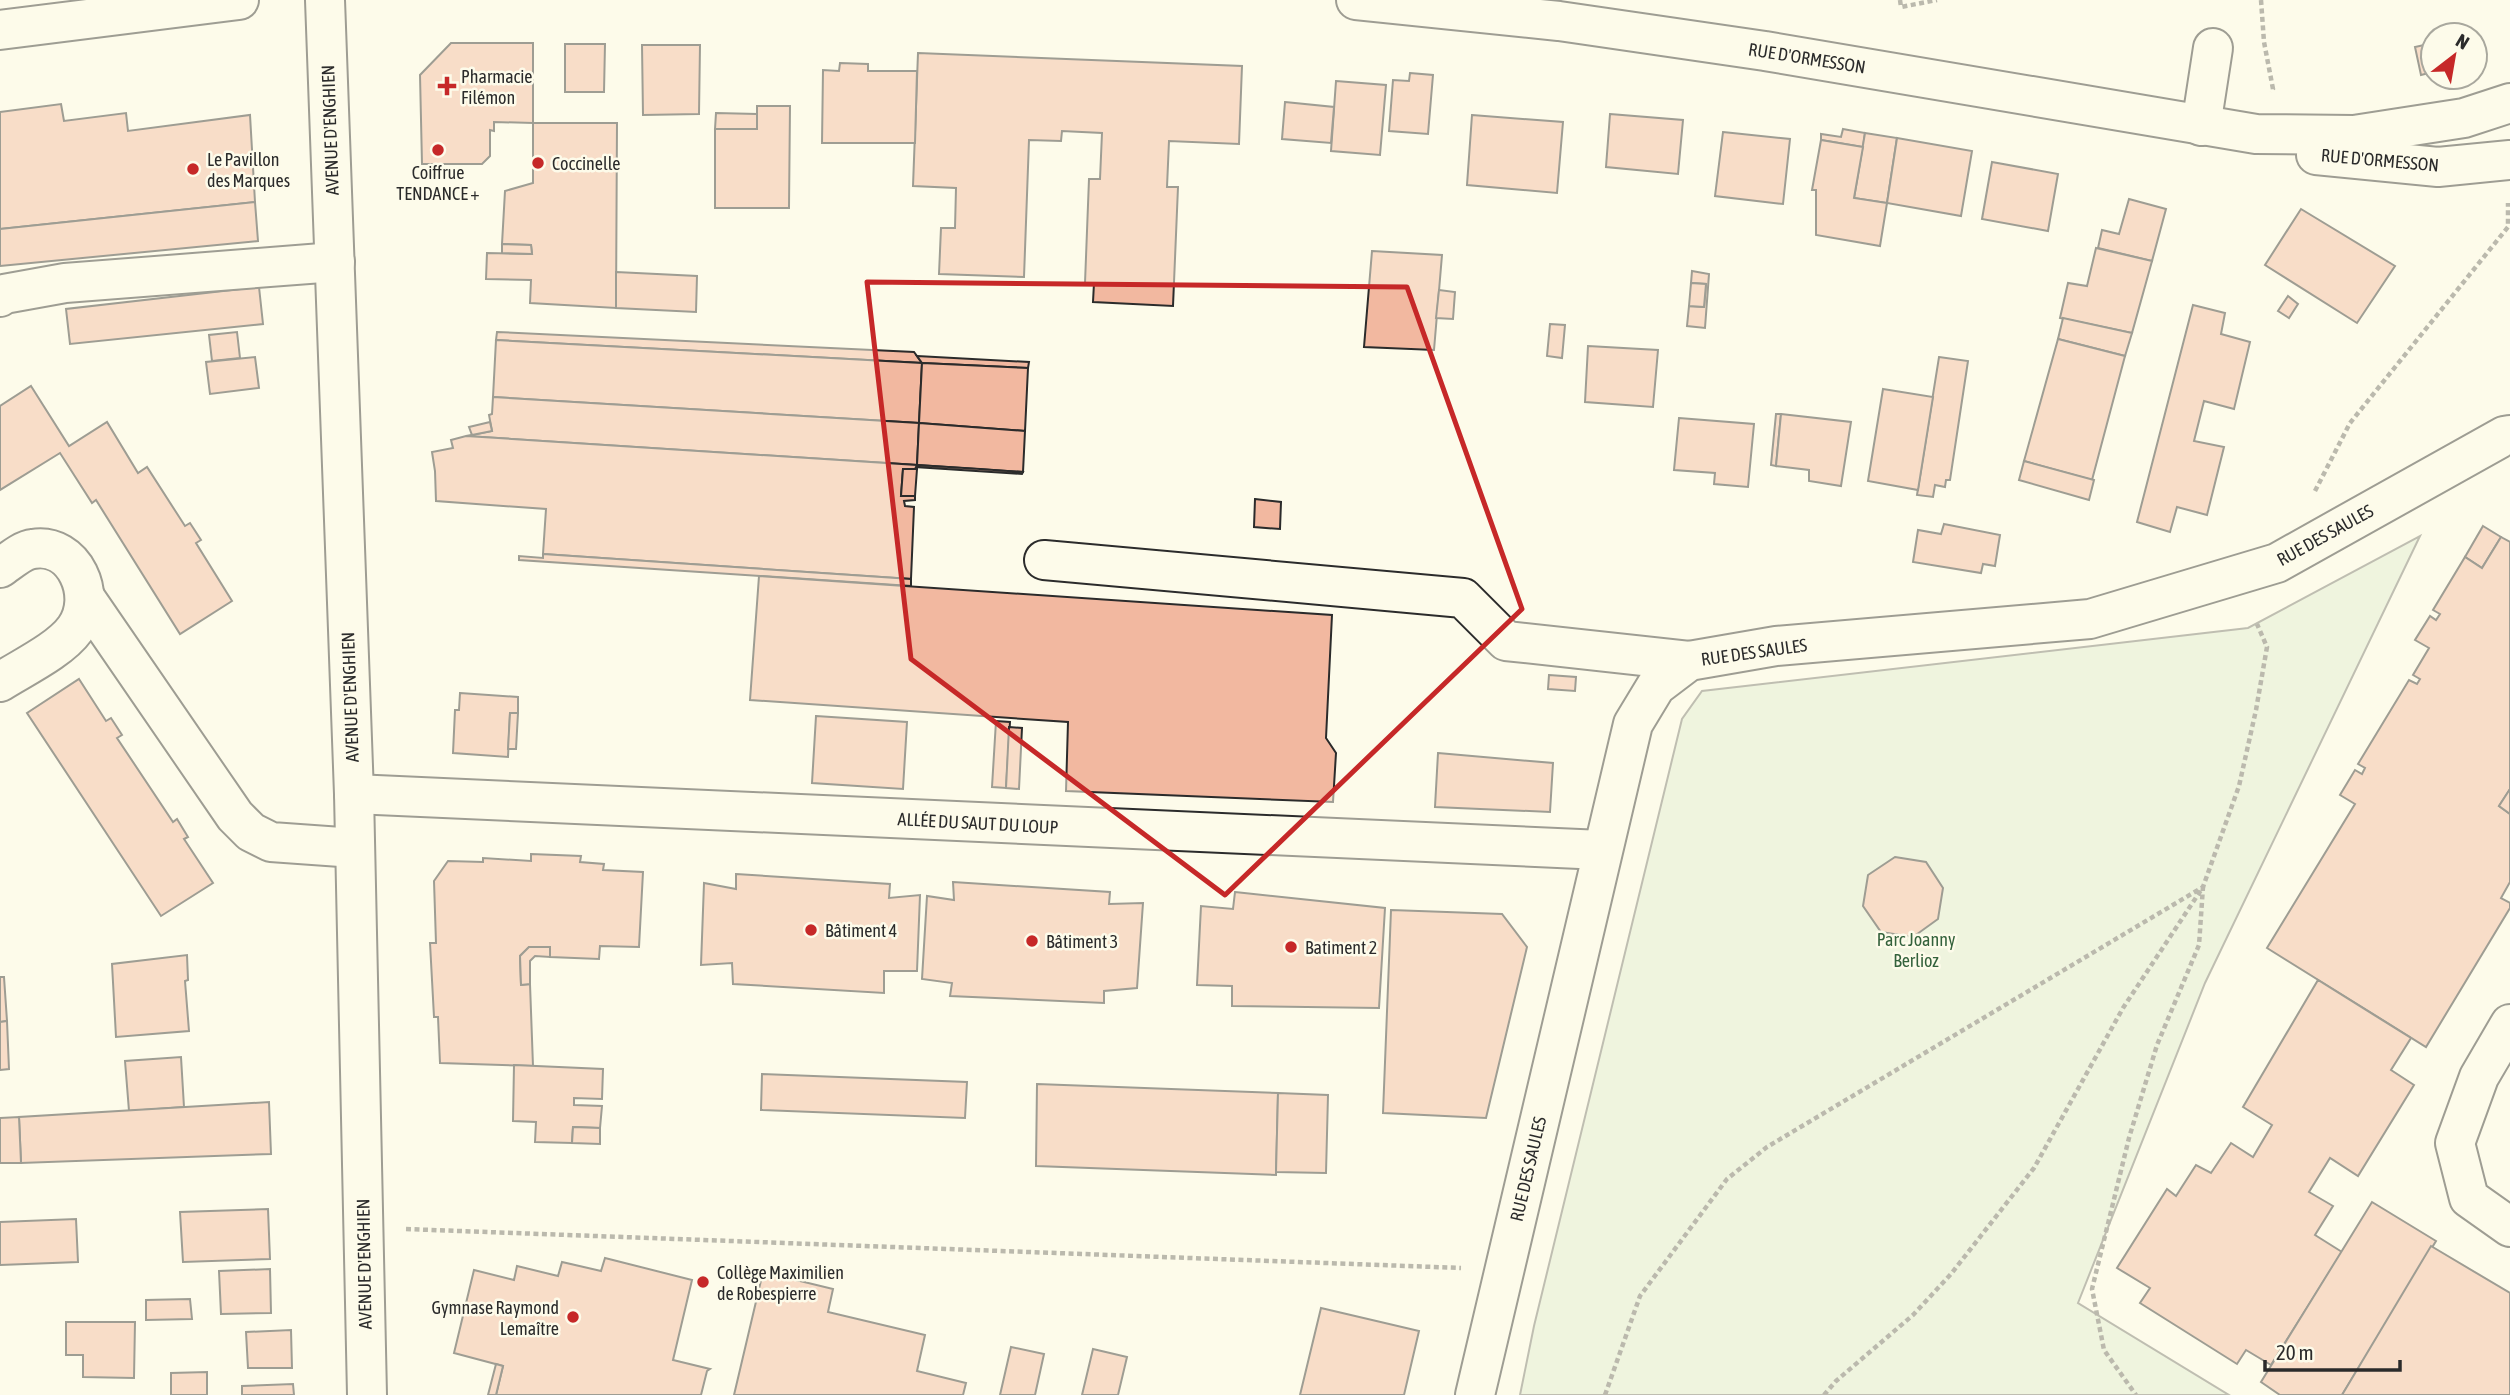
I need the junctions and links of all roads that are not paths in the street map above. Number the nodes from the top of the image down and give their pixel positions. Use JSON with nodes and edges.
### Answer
{"nodes":[{"id":1,"x":239,"y":0,"type":"edge"},
{"id":2,"x":326,"y":0,"type":"edge"},
{"id":3,"x":1356,"y":0,"type":"edge"},
{"id":4,"x":1560,"y":11,"type":"edge"},
{"id":5,"x":0,"y":30,"type":"edge"},
{"id":6,"x":2213,"y":48,"type":"dead end"},
{"id":7,"x":2510,"y":103,"type":"edge"},
{"id":8,"x":2200,"y":126,"type":"junction"},
{"id":9,"x":2256,"y":134,"type":"junction"},
{"id":10,"x":2510,"y":160,"type":"edge"},
{"id":11,"x":335,"y":262,"type":"junction"},
{"id":12,"x":0,"y":297,"type":"edge"},
{"id":13,"x":2510,"y":435,"type":"edge"},
{"id":14,"x":1044,"y":560,"type":"dead end"},
{"id":15,"x":0,"y":568,"type":"edge"},
{"id":16,"x":86,"y":599,"type":"junction"},
{"id":17,"x":1689,"y":661,"type":"junction"},
{"id":18,"x":0,"y":682,"type":"edge"},
{"id":19,"x":354,"y":794,"type":"junction"},
{"id":20,"x":355,"y":848,"type":"junction"},
{"id":21,"x":1602,"y":850,"type":"junction"},
{"id":22,"x":2510,"y":1024,"type":"edge"},
{"id":23,"x":2510,"y":1227,"type":"edge"},
{"id":24,"x":367,"y":1395,"type":"edge"},
{"id":25,"x":1475,"y":1395,"type":"edge"}],
"edges":[{"from":1,"to":5,"type":"street"},
{"from":2,"to":11,"type":"street","name":"AVENUE D'ENGHIEN"},
{"from":3,"to":4,"type":"street","name":"RUE D'ORMESSON"},
{"from":4,"to":8,"type":"street","name":"RUE D'ORMESSON"},
{"from":6,"to":8,"type":"street"},
{"from":7,"to":9,"type":"street","name":"RUE D'ORMESSON"},
{"from":8,"to":9,"type":"street","name":"RUE D'ORMESSON"},
{"from":9,"to":10,"type":"street","name":"RUE D'ORMESSON"},
{"from":11,"to":12,"type":"street"},
{"from":11,"to":19,"type":"street","name":"AVENUE D'ENGHIEN"},
{"from":13,"to":17,"type":"street","name":"RUE DES SAULES"},
{"from":14,"to":17,"type":"street"},
{"from":15,"to":16,"type":"street"},
{"from":16,"to":18,"type":"street"},
{"from":16,"to":20,"type":"street"},
{"from":17,"to":21,"type":"street","name":"RUE DES SAULES"},
{"from":19,"to":20,"type":"street","name":"AVENUE D'ENGHIEN"},
{"from":19,"to":21,"type":"street","name":"ALLÉE DU SAUT DU LOUP"},
{"from":20,"to":24,"type":"street","name":"AVENUE D'ENGHIEN"},
{"from":21,"to":25,"type":"street","name":"RUE DES SAULES"},
{"from":22,"to":23,"type":"street"}]}
